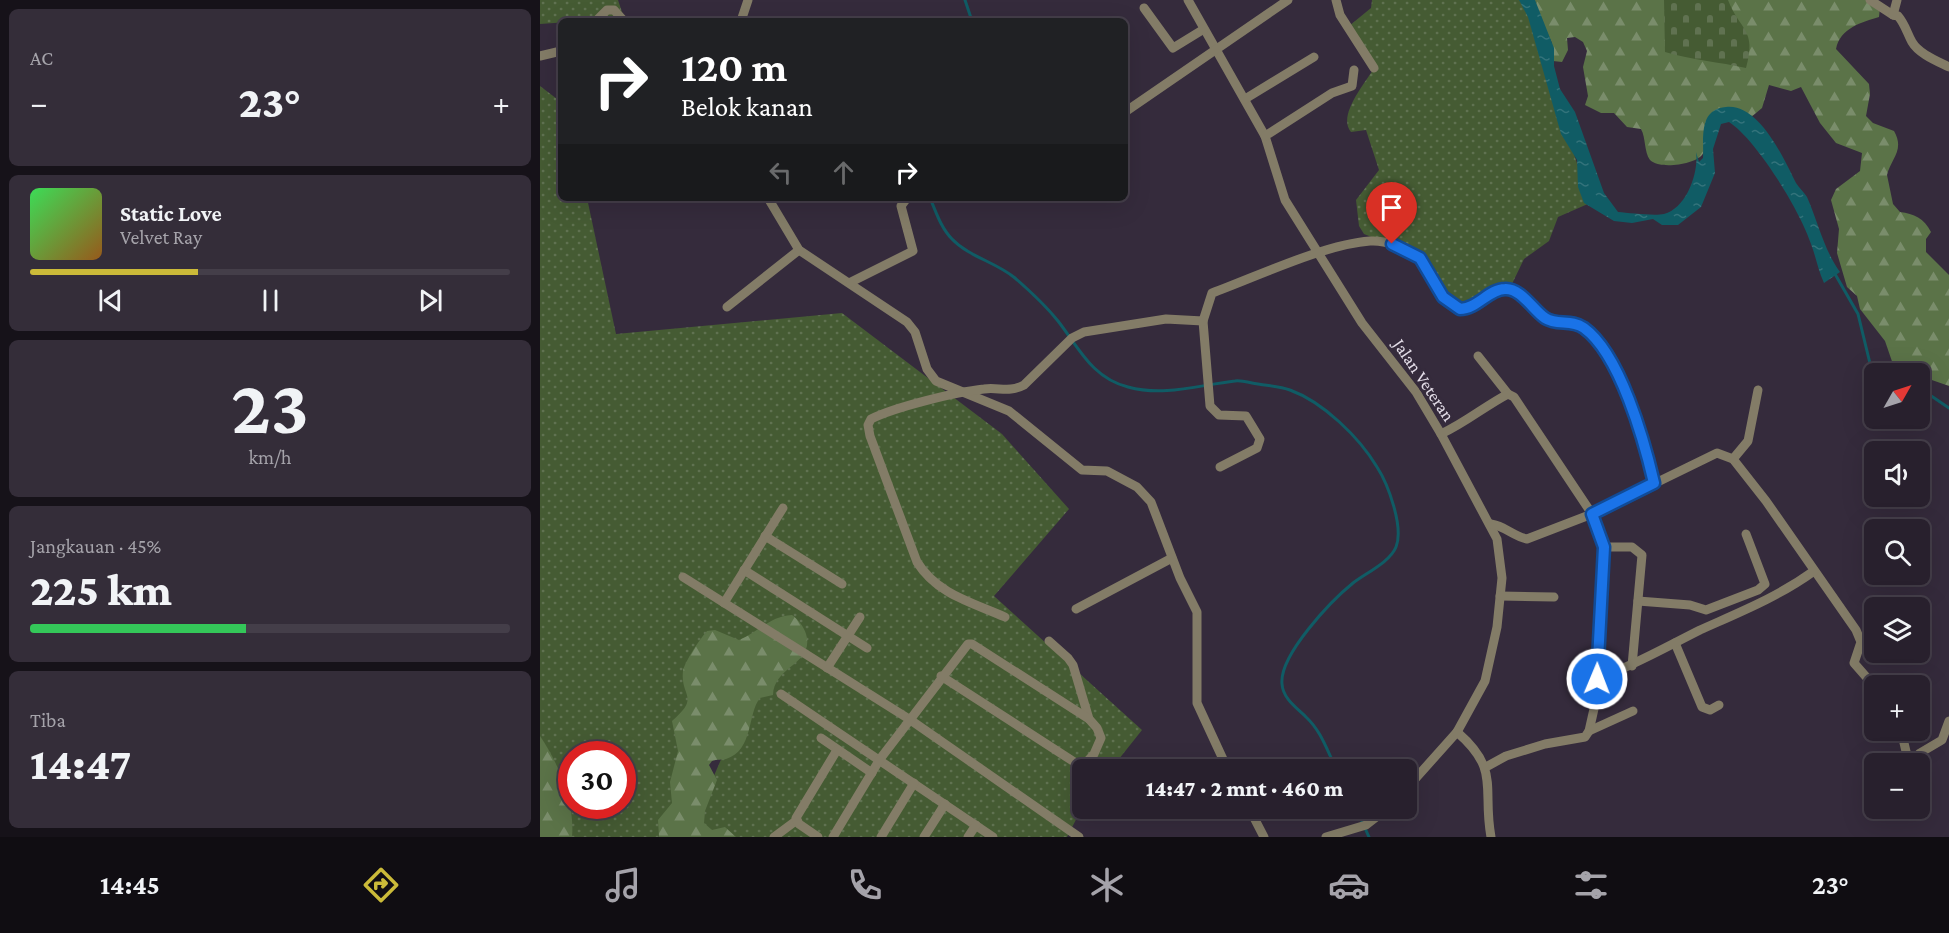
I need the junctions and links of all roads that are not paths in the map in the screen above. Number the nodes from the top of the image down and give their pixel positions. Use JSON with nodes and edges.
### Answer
{"nodes":[{"id":1,"x":748,"y":0,"type":"edge"},
{"id":2,"x":1288,"y":0,"type":"edge"},
{"id":3,"x":1336,"y":0,"type":"edge"},
{"id":4,"x":1870,"y":0,"type":"edge"},
{"id":5,"x":1898,"y":0,"type":"edge"},
{"id":6,"x":1192,"y":2,"type":"edge"},
{"id":7,"x":1144,"y":8,"type":"dead end"},
{"id":8,"x":1893,"y":15,"type":"junction"},
{"id":9,"x":599,"y":18,"type":"edge"},
{"id":10,"x":621,"y":18,"type":"edge"},
{"id":11,"x":742,"y":18,"type":"edge"},
{"id":12,"x":1204,"y":29,"type":"junction"},
{"id":13,"x":1215,"y":48,"type":"junction"},
{"id":14,"x":558,"y":52,"type":"edge"},
{"id":15,"x":540,"y":56,"type":"edge"},
{"id":16,"x":1314,"y":57,"type":"dead end"},
{"id":17,"x":1949,"y":67,"type":"edge"},
{"id":18,"x":1374,"y":68,"type":"dead end"},
{"id":19,"x":1354,"y":70,"type":"dead end"},
{"id":20,"x":1245,"y":99,"type":"junction"},
{"id":21,"x":1128,"y":110,"type":"edge"},
{"id":22,"x":1265,"y":136,"type":"junction"},
{"id":23,"x":770,"y":201,"type":"edge"},
{"id":24,"x":905,"y":201,"type":"edge"},
{"id":25,"x":799,"y":250,"type":"junction"},
{"id":26,"x":1320,"y":253,"type":"junction"},
{"id":27,"x":851,"y":282,"type":"junction"},
{"id":28,"x":727,"y":307,"type":"dead end"},
{"id":29,"x":1203,"y":321,"type":"junction"},
{"id":30,"x":1478,"y":356,"type":"dead end"},
{"id":31,"x":1758,"y":390,"type":"dead end"},
{"id":32,"x":963,"y":392,"type":"junction"},
{"id":33,"x":1508,"y":394,"type":"junction"},
{"id":34,"x":1441,"y":434,"type":"junction"},
{"id":35,"x":1733,"y":459,"type":"junction"},
{"id":36,"x":1220,"y":467,"type":"dead end"},
{"id":37,"x":1654,"y":483,"type":"junction"},
{"id":38,"x":783,"y":508,"type":"dead end"},
{"id":39,"x":1592,"y":514,"type":"junction"},
{"id":40,"x":1491,"y":524,"type":"junction"},
{"id":41,"x":1746,"y":534,"type":"dead end"},
{"id":42,"x":765,"y":536,"type":"junction"},
{"id":43,"x":1604,"y":547,"type":"junction"},
{"id":44,"x":1172,"y":558,"type":"junction"},
{"id":45,"x":744,"y":570,"type":"junction"},
{"id":46,"x":1814,"y":571,"type":"junction"},
{"id":47,"x":682,"y":577,"type":"dead end"},
{"id":48,"x":842,"y":584,"type":"dead end"},
{"id":49,"x":1500,"y":596,"type":"junction"},
{"id":50,"x":1554,"y":597,"type":"dead end"},
{"id":51,"x":1638,"y":601,"type":"junction"},
{"id":52,"x":724,"y":603,"type":"junction"},
{"id":53,"x":1076,"y":609,"type":"dead end"},
{"id":54,"x":860,"y":617,"type":"dead end"},
{"id":55,"x":1005,"y":617,"type":"dead end"},
{"id":56,"x":848,"y":636,"type":"junction"},
{"id":57,"x":1049,"y":641,"type":"dead end"},
{"id":58,"x":1675,"y":643,"type":"junction"},
{"id":59,"x":867,"y":648,"type":"dead end"},
{"id":60,"x":1632,"y":666,"type":"junction"},
{"id":61,"x":827,"y":668,"type":"junction"},
{"id":62,"x":1864,"y":675,"type":"edge"},
{"id":63,"x":941,"y":676,"type":"junction"},
{"id":64,"x":1597,"y":679,"type":"junction"},
{"id":65,"x":781,"y":694,"type":"dead end"},
{"id":66,"x":1719,"y":705,"type":"dead end"},
{"id":67,"x":1633,"y":711,"type":"dead end"},
{"id":68,"x":909,"y":719,"type":"junction"},
{"id":69,"x":1089,"y":719,"type":"junction"},
{"id":70,"x":1949,"y":721,"type":"edge"},
{"id":71,"x":1589,"y":731,"type":"junction"},
{"id":72,"x":1457,"y":732,"type":"junction"},
{"id":73,"x":821,"y":738,"type":"dead end"},
{"id":74,"x":1904,"y":741,"type":"edge"},
{"id":75,"x":837,"y":750,"type":"junction"},
{"id":76,"x":880,"y":759,"type":"junction"},
{"id":77,"x":1223,"y":759,"type":"edge"},
{"id":78,"x":1486,"y":767,"type":"junction"},
{"id":79,"x":872,"y":773,"type":"junction"},
{"id":80,"x":1417,"y":777,"type":"edge"},
{"id":81,"x":914,"y":783,"type":"junction"},
{"id":82,"x":945,"y":804,"type":"junction"},
{"id":83,"x":1255,"y":819,"type":"edge"},
{"id":84,"x":1374,"y":819,"type":"edge"},
{"id":85,"x":797,"y":820,"type":"junction"},
{"id":86,"x":976,"y":825,"type":"junction"},
{"id":87,"x":774,"y":837,"type":"edge"},
{"id":88,"x":818,"y":837,"type":"edge"},
{"id":89,"x":833,"y":837,"type":"edge"},
{"id":90,"x":881,"y":837,"type":"edge"},
{"id":91,"x":924,"y":837,"type":"edge"},
{"id":92,"x":968,"y":837,"type":"edge"},
{"id":93,"x":993,"y":837,"type":"edge"},
{"id":94,"x":1078,"y":837,"type":"edge"},
{"id":95,"x":1264,"y":837,"type":"edge"},
{"id":96,"x":1326,"y":837,"type":"edge"},
{"id":97,"x":1491,"y":837,"type":"edge"}],
"edges":[{"from":1,"to":11,"type":"street"},
{"from":2,"to":13,"type":"street"},
{"from":3,"to":18,"type":"street"},
{"from":4,"to":8,"type":"street"},
{"from":5,"to":8,"type":"street"},
{"from":6,"to":12,"type":"street","name":"Jalan Veteran"},
{"from":7,"to":12,"type":"street"},
{"from":8,"to":17,"type":"street"},
{"from":9,"to":10,"type":"street"},
{"from":12,"to":13,"type":"street","name":"Jalan Veteran"},
{"from":13,"to":20,"type":"street","name":"Jalan Veteran"},
{"from":13,"to":21,"type":"street"},
{"from":14,"to":15,"type":"street"},
{"from":16,"to":20,"type":"street"},
{"from":19,"to":22,"type":"street"},
{"from":20,"to":22,"type":"street","name":"Jalan Veteran"},
{"from":22,"to":26,"type":"street","name":"Jalan Veteran"},
{"from":23,"to":25,"type":"street"},
{"from":24,"to":27,"type":"street"},
{"from":25,"to":27,"type":"street"},
{"from":25,"to":28,"type":"street"},
{"from":26,"to":29,"type":"street"},
{"from":26,"to":34,"type":"street","name":"Jalan Veteran"},
{"from":26,"to":37,"type":"street"},
{"from":27,"to":32,"type":"street"},
{"from":29,"to":32,"type":"street"},
{"from":29,"to":36,"type":"street"},
{"from":30,"to":33,"type":"street"},
{"from":31,"to":35,"type":"street"},
{"from":32,"to":44,"type":"street"},
{"from":32,"to":55,"type":"street"},
{"from":33,"to":34,"type":"street"},
{"from":33,"to":39,"type":"street"},
{"from":34,"to":40,"type":"street","name":"Jalan Veteran"},
{"from":35,"to":37,"type":"street"},
{"from":35,"to":46,"type":"street"},
{"from":37,"to":39,"type":"street"},
{"from":38,"to":42,"type":"street"},
{"from":39,"to":40,"type":"street"},
{"from":39,"to":43,"type":"street"},
{"from":40,"to":49,"type":"street","name":"Jalan Veteran"},
{"from":41,"to":51,"type":"street"},
{"from":42,"to":45,"type":"street"},
{"from":42,"to":48,"type":"street"},
{"from":43,"to":51,"type":"street"},
{"from":43,"to":64,"type":"street"},
{"from":44,"to":53,"type":"street"},
{"from":44,"to":77,"type":"street"},
{"from":45,"to":52,"type":"street"},
{"from":45,"to":56,"type":"street"},
{"from":46,"to":58,"type":"street"},
{"from":46,"to":62,"type":"street"},
{"from":47,"to":52,"type":"street"},
{"from":49,"to":50,"type":"street"},
{"from":49,"to":72,"type":"street","name":"Jalan Veteran"},
{"from":51,"to":60,"type":"street"},
{"from":52,"to":61,"type":"street"},
{"from":54,"to":56,"type":"street"},
{"from":56,"to":59,"type":"street"},
{"from":56,"to":61,"type":"street"},
{"from":57,"to":69,"type":"street"},
{"from":58,"to":60,"type":"street"},
{"from":58,"to":66,"type":"street"},
{"from":60,"to":64,"type":"street"},
{"from":61,"to":68,"type":"street"},
{"from":63,"to":68,"type":"street"},
{"from":63,"to":69,"type":"street"},
{"from":63,"to":69,"type":"street"},
{"from":64,"to":71,"type":"street"},
{"from":65,"to":76,"type":"street"},
{"from":67,"to":71,"type":"street"},
{"from":68,"to":76,"type":"street"},
{"from":68,"to":94,"type":"street"},
{"from":70,"to":74,"type":"street"},
{"from":71,"to":78,"type":"street"},
{"from":72,"to":78,"type":"street"},
{"from":72,"to":80,"type":"street","name":"Jalan Veteran"},
{"from":73,"to":75,"type":"street"},
{"from":75,"to":79,"type":"street"},
{"from":75,"to":85,"type":"street"},
{"from":76,"to":79,"type":"street"},
{"from":76,"to":81,"type":"street"},
{"from":78,"to":97,"type":"street"},
{"from":79,"to":89,"type":"street"},
{"from":81,"to":82,"type":"street"},
{"from":81,"to":90,"type":"street"},
{"from":82,"to":86,"type":"street"},
{"from":82,"to":91,"type":"street"},
{"from":83,"to":95,"type":"street"},
{"from":84,"to":96,"type":"street"},
{"from":85,"to":87,"type":"street"},
{"from":85,"to":88,"type":"street"},
{"from":86,"to":92,"type":"street"},
{"from":86,"to":93,"type":"street"}]}
